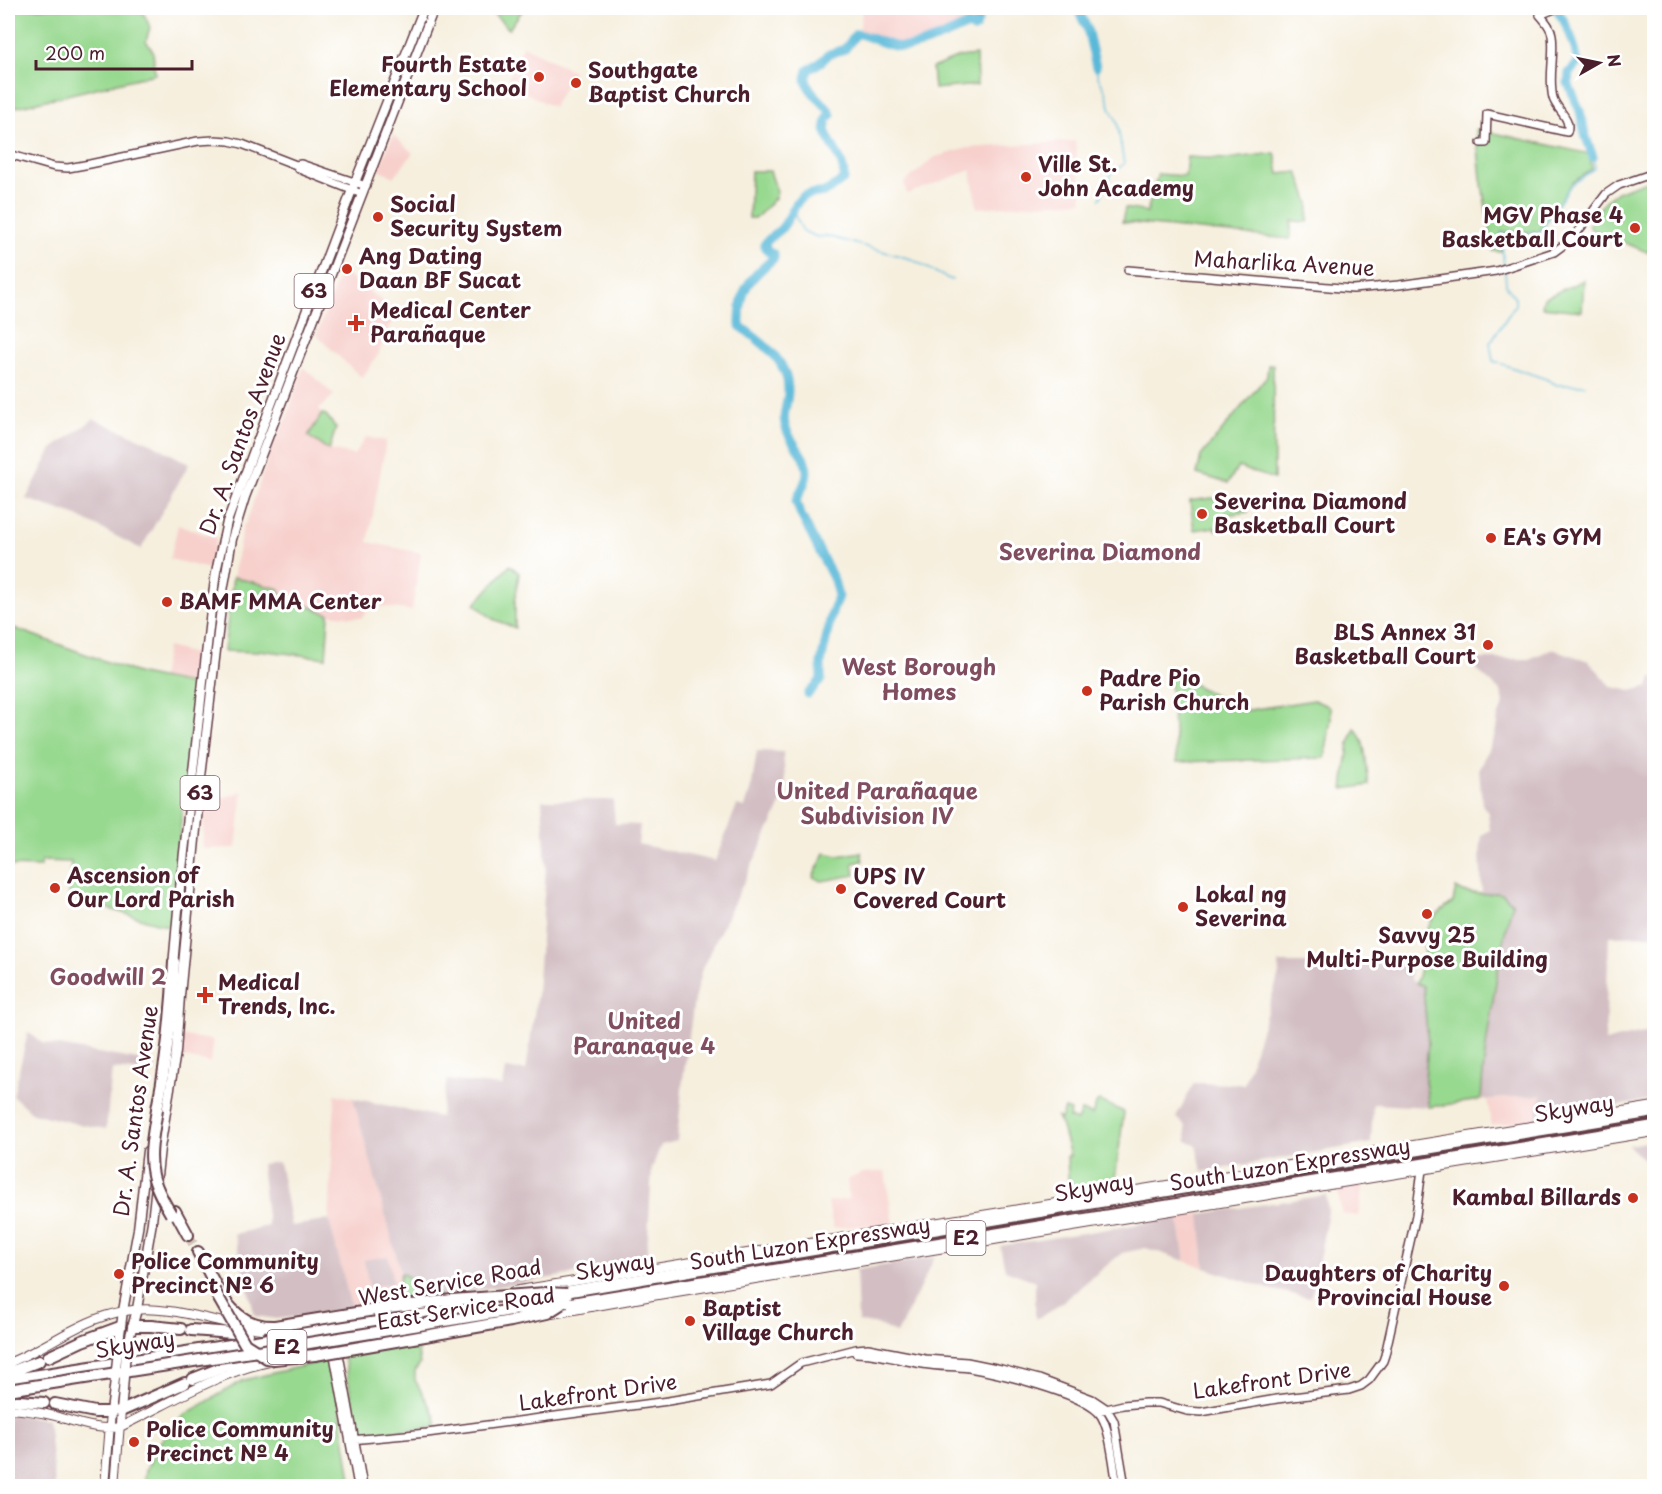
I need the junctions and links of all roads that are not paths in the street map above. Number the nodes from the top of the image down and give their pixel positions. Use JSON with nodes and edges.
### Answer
{"nodes":[{"id":1,"x":424,"y":8,"type":"edge"},
{"id":2,"x":435,"y":8,"type":"edge"},
{"id":3,"x":1556,"y":8,"type":"edge"},
{"id":4,"x":1484,"y":143,"type":"dead end"},
{"id":5,"x":8,"y":154,"type":"edge"},
{"id":6,"x":1654,"y":173,"type":"edge"},
{"id":7,"x":353,"y":186,"type":"junction"},
{"id":8,"x":364,"y":190,"type":"junction"},
{"id":9,"x":1128,"y":270,"type":"dead end"},
{"id":10,"x":197,"y":777,"type":"junction"},
{"id":11,"x":196,"y":787,"type":"junction"},
{"id":12,"x":174,"y":962,"type":"junction"},
{"id":13,"x":180,"y":996,"type":"junction"},
{"id":14,"x":1654,"y":1106,"type":"edge"},
{"id":15,"x":159,"y":1109,"type":"junction"},
{"id":16,"x":1654,"y":1114,"type":"edge"},
{"id":17,"x":1654,"y":1124,"type":"edge"},
{"id":18,"x":1654,"y":1132,"type":"edge"},
{"id":19,"x":1422,"y":1170,"type":"junction"},
{"id":20,"x":186,"y":1236,"type":"tunnel mouth"},
{"id":21,"x":128,"y":1287,"type":"junction"},
{"id":22,"x":140,"y":1290,"type":"junction"},
{"id":23,"x":567,"y":1298,"type":"junction"},
{"id":24,"x":137,"y":1309,"type":"junction"},
{"id":25,"x":123,"y":1311,"type":"junction"},
{"id":26,"x":133,"y":1326,"type":"junction"},
{"id":27,"x":120,"y":1328,"type":"junction"},
{"id":28,"x":304,"y":1332,"type":"junction"},
{"id":29,"x":122,"y":1350,"type":"junction"},
{"id":30,"x":278,"y":1351,"type":"junction"},
{"id":31,"x":335,"y":1352,"type":"junction"},
{"id":32,"x":841,"y":1353,"type":"junction"},
{"id":33,"x":8,"y":1363,"type":"edge"},
{"id":34,"x":8,"y":1373,"type":"edge"},
{"id":35,"x":8,"y":1380,"type":"edge"},
{"id":36,"x":8,"y":1385,"type":"edge"},
{"id":37,"x":8,"y":1393,"type":"edge"},
{"id":38,"x":8,"y":1400,"type":"edge"},
{"id":39,"x":8,"y":1409,"type":"edge"},
{"id":40,"x":1107,"y":1409,"type":"junction"},
{"id":41,"x":1098,"y":1411,"type":"junction"},
{"id":42,"x":116,"y":1412,"type":"junction"},
{"id":43,"x":120,"y":1427,"type":"junction"},
{"id":44,"x":110,"y":1429,"type":"junction"},
{"id":45,"x":353,"y":1439,"type":"junction"},
{"id":46,"x":105,"y":1486,"type":"edge"},
{"id":47,"x":115,"y":1486,"type":"edge"},
{"id":48,"x":358,"y":1486,"type":"edge"},
{"id":49,"x":363,"y":1486,"type":"edge"},
{"id":50,"x":1117,"y":1486,"type":"edge"},
{"id":51,"x":1125,"y":1486,"type":"edge"}],
"edges":[{"from":1,"to":7,"type":"main road","name":"Dr. A. Santos Avenue","number":"63"},
{"from":2,"to":8,"type":"main road","name":"Dr. A. Santos Avenue","number":"63"},
{"from":3,"to":4,"type":"street"},
{"from":5,"to":7,"type":"street"},
{"from":6,"to":9,"type":"street","name":"Maharlika Avenue"},
{"from":7,"to":8,"type":"street"},
{"from":7,"to":10,"type":"main road","name":"Dr. A. Santos Avenue","number":"63"},
{"from":8,"to":10,"type":"main road","name":"Dr. A. Santos Avenue","number":"63"},
{"from":10,"to":11,"type":"main road","name":"Dr. A. Santos Avenue","number":"63"},
{"from":11,"to":12,"type":"main road","name":"Dr. A. Santos Avenue","number":"63"},
{"from":11,"to":13,"type":"main road","name":"Dr. A. Santos Avenue","number":"63"},
{"from":12,"to":15,"type":"highway"},
{"from":12,"to":21,"type":"main road","name":"Dr. A. Santos Avenue","number":"63"},
{"from":13,"to":15,"type":"highway"},
{"from":13,"to":22,"type":"main road","name":"Dr. A. Santos Avenue","number":"63"},
{"from":14,"to":24,"type":"main road","name":"West Service Road"},
{"from":15,"to":20,"type":"highway","bridge":true},
{"from":16,"to":23,"type":"highway","name":"Skyway","number":"E2"},
{"from":16,"to":28,"type":"highway","name":"South Luzon Expressway","number":"E2"},
{"from":17,"to":23,"type":"highway","name":"Skyway","number":"E2"},
{"from":17,"to":30,"type":"highway","name":"South Luzon Expressway","number":"E2"},
{"from":18,"to":19,"type":"main road","name":"East Service Road"},
{"from":19,"to":31,"type":"main road","name":"East Service Road"},
{"from":19,"to":40,"type":"street","name":"Lakefront Drive"},
{"from":21,"to":22,"type":"main road"},
{"from":21,"to":25,"type":"main road","name":"Dr. A. Santos Avenue","number":"63"},
{"from":22,"to":24,"type":"main road","name":"Dr. A. Santos Avenue","number":"63"},
{"from":23,"to":23,"type":"highway","bridge":true},
{"from":23,"to":36,"type":"highway","name":"Skyway","number":"E2","bridge":true},
{"from":23,"to":37,"type":"highway","name":"Skyway","number":"E2","bridge":true},
{"from":24,"to":25,"type":"main road","name":"West Service Road"},
{"from":24,"to":26,"type":"main road","name":"Dr. A. Santos Avenue","number":"63"},
{"from":25,"to":27,"type":"main road","name":"Dr. A. Santos Avenue","number":"63"},
{"from":25,"to":33,"type":"main road","name":"West Service Road"},
{"from":26,"to":27,"type":"main road"},
{"from":26,"to":28,"type":"highway"},
{"from":26,"to":29,"type":"main road","name":"Dr. A. Santos Avenue","number":"63"},
{"from":27,"to":29,"type":"main road","name":"Dr. A. Santos Avenue","number":"63"},
{"from":27,"to":34,"type":"highway"},
{"from":28,"to":35,"type":"highway","name":"South Luzon Expressway","number":"E2"},
{"from":29,"to":42,"type":"main road","name":"Dr. A. Santos Avenue","number":"63","bridge":true},
{"from":30,"to":37,"type":"highway","name":"South Luzon Expressway","number":"E2"},
{"from":30,"to":42,"type":"highway"},
{"from":31,"to":43,"type":"main road","name":"East Service Road"},
{"from":31,"to":45,"type":"street"},
{"from":32,"to":40,"type":"street","name":"Lakefront Drive"},
{"from":32,"to":41,"type":"street","name":"Lakefront Drive"},
{"from":32,"to":45,"type":"street","name":"Lakefront Drive"},
{"from":38,"to":42,"type":"highway"},
{"from":39,"to":44,"type":"main road","name":"East Service Road"},
{"from":40,"to":41,"type":"street","name":"Lakefront Drive"},
{"from":40,"to":51,"type":"street"},
{"from":41,"to":50,"type":"street"},
{"from":42,"to":43,"type":"main road","name":"Dr. A. Santos Avenue","number":"63"},
{"from":42,"to":44,"type":"main road","name":"Dr. A. Santos Avenue","number":"63"},
{"from":43,"to":44,"type":"main road","name":"East Service Road"},
{"from":43,"to":47,"type":"main road","name":"Dr. A. Santos Avenue"},
{"from":44,"to":46,"type":"main road","name":"Dr. A. Santos Avenue"},
{"from":45,"to":48,"type":"street"},
{"from":45,"to":49,"type":"street"}]}
